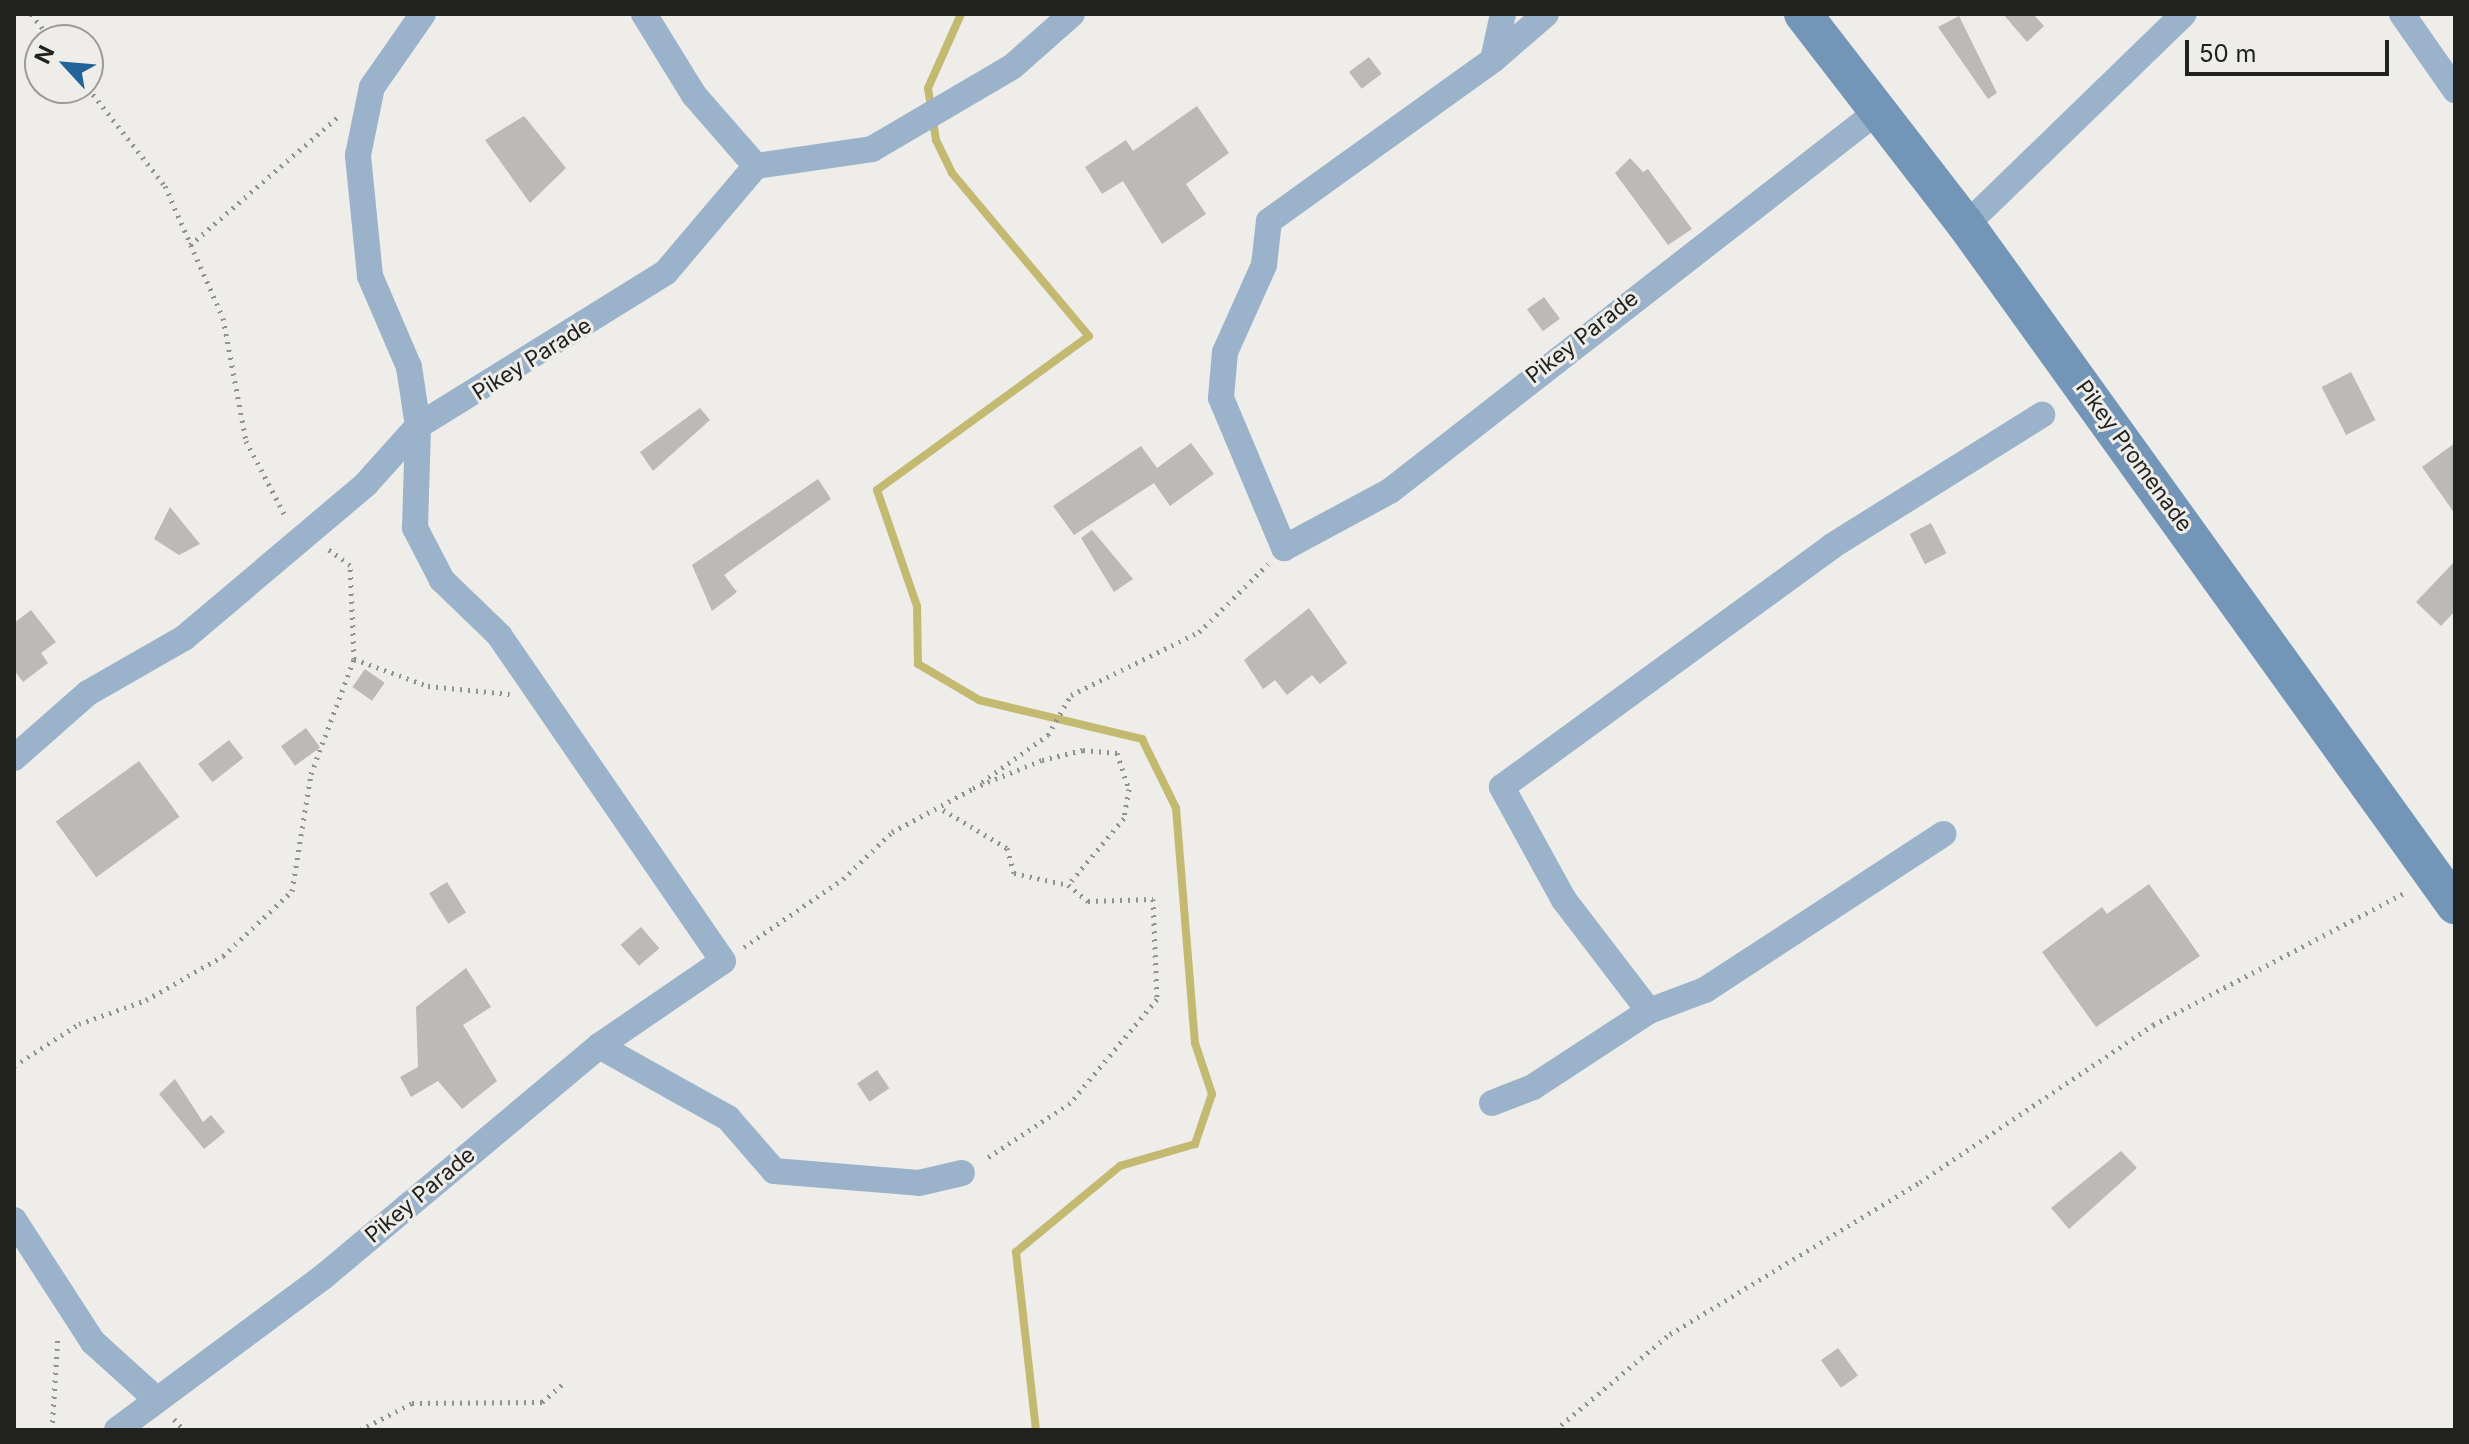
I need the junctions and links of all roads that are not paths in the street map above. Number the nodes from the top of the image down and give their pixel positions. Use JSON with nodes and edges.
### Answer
{"nodes":[{"id":1,"x":423,"y":14,"type":"edge"},
{"id":2,"x":644,"y":14,"type":"edge"},
{"id":3,"x":1072,"y":14,"type":"edge"},
{"id":4,"x":1503,"y":14,"type":"edge"},
{"id":5,"x":1546,"y":14,"type":"edge"},
{"id":6,"x":1803,"y":14,"type":"edge"},
{"id":7,"x":2402,"y":14,"type":"edge"},
{"id":8,"x":2166,"y":19,"type":"edge"},
{"id":9,"x":1493,"y":60,"type":"junction"},
{"id":10,"x":2455,"y":90,"type":"edge"},
{"id":11,"x":1874,"y":114,"type":"junction"},
{"id":12,"x":756,"y":166,"type":"junction"},
{"id":13,"x":1966,"y":225,"type":"junction"},
{"id":14,"x":2042,"y":415,"type":"dead end"},
{"id":15,"x":418,"y":426,"type":"junction"},
{"id":16,"x":14,"y":758,"type":"edge"},
{"id":17,"x":1943,"y":834,"type":"dead end"},
{"id":18,"x":2445,"y":892,"type":"edge"},
{"id":19,"x":1649,"y":1011,"type":"junction"},
{"id":20,"x":599,"y":1046,"type":"junction"},
{"id":21,"x":1492,"y":1103,"type":"dead end"},
{"id":22,"x":962,"y":1173,"type":"road end"},
{"id":23,"x":14,"y":1220,"type":"edge"},
{"id":24,"x":155,"y":1398,"type":"junction"},
{"id":25,"x":117,"y":1430,"type":"edge"}],
"edges":[{"from":1,"to":15,"type":"street"},
{"from":2,"to":12,"type":"street"},
{"from":3,"to":12,"type":"street"},
{"from":4,"to":9,"type":"street"},
{"from":5,"to":9,"type":"street"},
{"from":6,"to":11,"type":"street","name":"Pikey Promenade"},
{"from":7,"to":10,"type":"street"},
{"from":8,"to":13,"type":"street"},
{"from":9,"to":11,"type":"street","name":"Pikey Parade"},
{"from":11,"to":13,"type":"street","name":"Pikey Promenade"},
{"from":12,"to":15,"type":"street","name":"Pikey Parade"},
{"from":13,"to":18,"type":"street","name":"Pikey Promenade"},
{"from":14,"to":19,"type":"street"},
{"from":15,"to":16,"type":"street","name":"Pikey Parade"},
{"from":15,"to":20,"type":"street","name":"Pikey Parade"},
{"from":17,"to":19,"type":"street"},
{"from":19,"to":21,"type":"street"},
{"from":20,"to":22,"type":"street"},
{"from":20,"to":24,"type":"street","name":"Pikey Parade"},
{"from":23,"to":24,"type":"street"},
{"from":24,"to":25,"type":"street","name":"Pikey Parade"}]}
